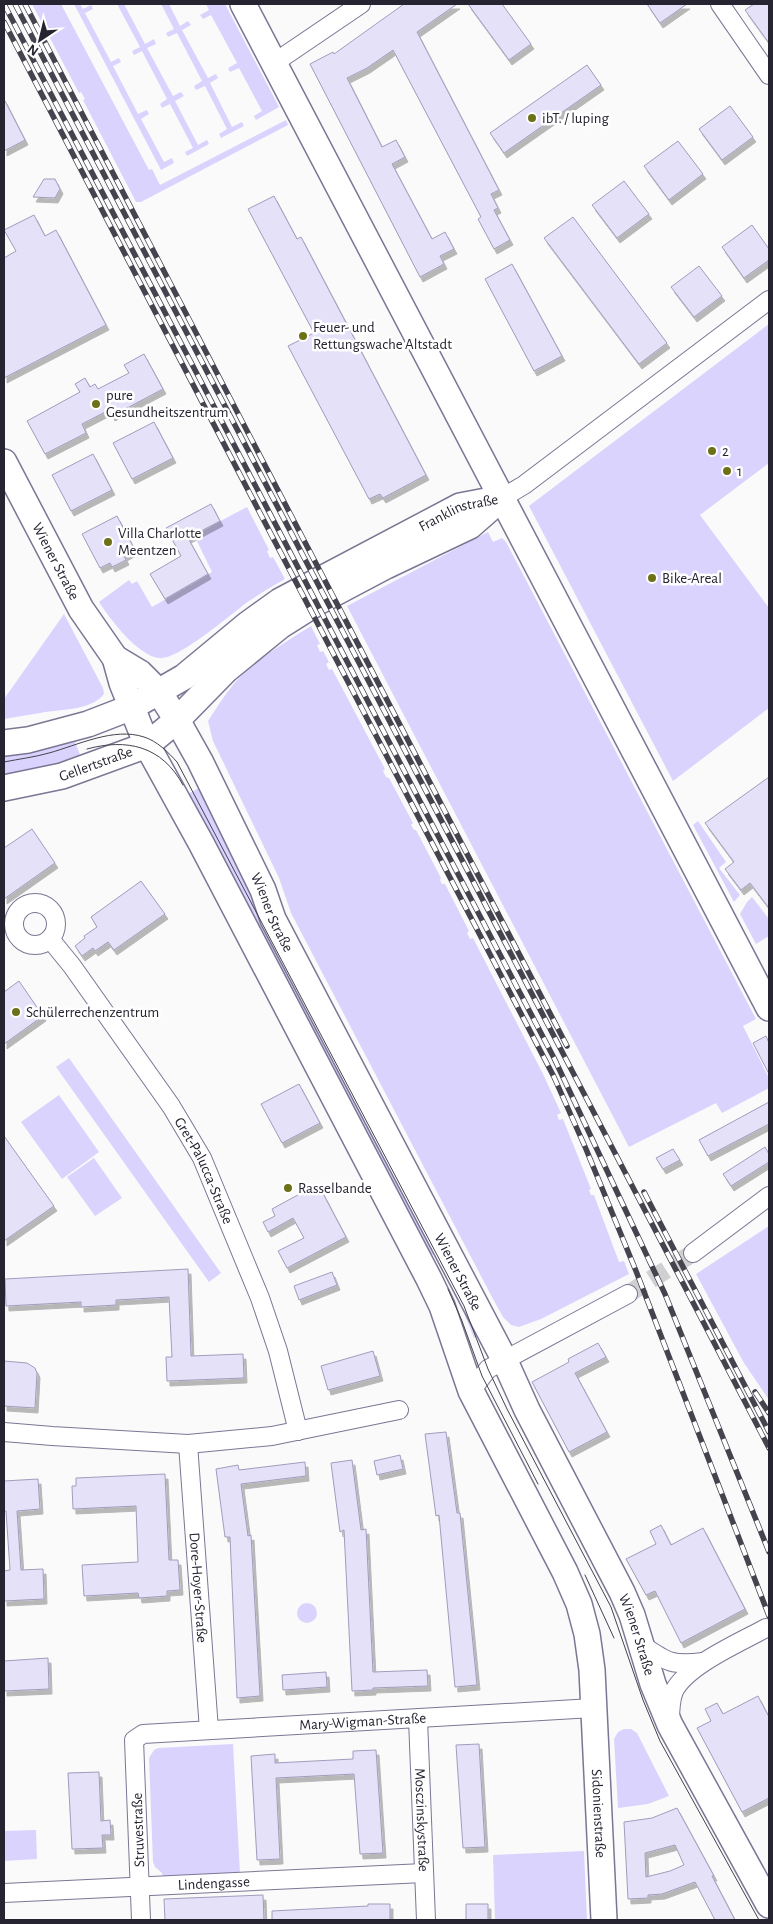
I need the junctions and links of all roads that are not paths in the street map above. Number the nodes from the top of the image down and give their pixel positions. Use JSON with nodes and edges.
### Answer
{"nodes":[{"id":1,"x":243,"y":4,"type":"edge"},
{"id":2,"x":361,"y":4,"type":"edge"},
{"id":3,"x":720,"y":4,"type":"edge"},
{"id":4,"x":274,"y":63,"type":"junction"},
{"id":5,"x":769,"y":76,"type":"edge"},
{"id":6,"x":769,"y":300,"type":"edge"},
{"id":7,"x":4,"y":462,"type":"edge"},
{"id":8,"x":502,"y":498,"type":"junction"},
{"id":9,"x":115,"y":658,"type":"junction"},
{"id":10,"x":159,"y":692,"type":"junction"},
{"id":11,"x":132,"y":708,"type":"junction"},
{"id":12,"x":177,"y":720,"type":"junction"},
{"id":13,"x":4,"y":744,"type":"edge"},
{"id":14,"x":147,"y":744,"type":"junction"},
{"id":15,"x":4,"y":788,"type":"edge"},
{"id":16,"x":50,"y":939,"type":"dead end"},
{"id":17,"x":769,"y":1008,"type":"edge"},
{"id":18,"x":769,"y":1196,"type":"edge"},
{"id":19,"x":693,"y":1253,"type":"tunnel mouth"},
{"id":20,"x":628,"y":1294,"type":"tunnel mouth"},
{"id":21,"x":486,"y":1373,"type":"junction"},
{"id":22,"x":399,"y":1410,"type":"dead end"},
{"id":23,"x":298,"y":1431,"type":"junction"},
{"id":24,"x":4,"y":1432,"type":"edge"},
{"id":25,"x":188,"y":1444,"type":"junction"},
{"id":26,"x":766,"y":1628,"type":"dead end"},
{"id":27,"x":642,"y":1645,"type":"junction"},
{"id":28,"x":702,"y":1662,"type":"junction"},
{"id":29,"x":593,"y":1708,"type":"junction"},
{"id":30,"x":418,"y":1719,"type":"junction"},
{"id":31,"x":670,"y":1725,"type":"junction"},
{"id":32,"x":209,"y":1730,"type":"junction"},
{"id":33,"x":134,"y":1740,"type":"joint"},
{"id":34,"x":424,"y":1873,"type":"junction"},
{"id":35,"x":140,"y":1885,"type":"junction"},
{"id":36,"x":4,"y":1893,"type":"edge"},
{"id":37,"x":769,"y":1905,"type":"edge"},
{"id":38,"x":141,"y":1920,"type":"edge"},
{"id":39,"x":426,"y":1920,"type":"edge"},
{"id":40,"x":604,"y":1920,"type":"edge"}],
"edges":[{"from":1,"to":4,"type":"main road"},
{"from":2,"to":4,"type":"street"},
{"from":3,"to":5,"type":"street"},
{"from":4,"to":8,"type":"main road"},
{"from":6,"to":8,"type":"street"},
{"from":7,"to":9,"type":"main road","name":"Wiener Straße"},
{"from":8,"to":10,"type":"main road","name":"Franklinstraße"},
{"from":8,"to":12,"type":"main road","name":"Franklinstraße"},
{"from":8,"to":17,"type":"main road"},
{"from":9,"to":10,"type":"main road","name":"Wiener Straße"},
{"from":9,"to":11,"type":"main road","name":"Wiener Straße"},
{"from":10,"to":11,"type":"main road"},
{"from":10,"to":12,"type":"main road","name":"Wiener Straße"},
{"from":11,"to":13,"type":"main road"},
{"from":11,"to":14,"type":"main road","name":"Wiener Straße"},
{"from":12,"to":14,"type":"main road","name":"Gellertstraße"},
{"from":12,"to":21,"type":"main road","name":"Wiener Straße"},
{"from":14,"to":15,"type":"main road","name":"Gellertstraße"},
{"from":14,"to":21,"type":"main road","name":"Wiener Straße"},
{"from":16,"to":23,"type":"street","name":"Gret-Palucca-Straße"},
{"from":18,"to":19,"type":"street"},
{"from":20,"to":21,"type":"street"},
{"from":21,"to":27,"type":"main road","name":"Wiener Straße"},
{"from":21,"to":29,"type":"main road","name":"Wiener Straße"},
{"from":22,"to":23,"type":"street"},
{"from":23,"to":25,"type":"street"},
{"from":24,"to":25,"type":"street"},
{"from":25,"to":32,"type":"street","name":"Dore-Hoyer-Straße"},
{"from":26,"to":28,"type":"street"},
{"from":27,"to":28,"type":"street"},
{"from":27,"to":31,"type":"main road","name":"Wiener Straße"},
{"from":28,"to":31,"type":"street"},
{"from":29,"to":30,"type":"street","name":"Mary-Wigman-Straße"},
{"from":29,"to":40,"type":"main road","name":"Sidonienstraße"},
{"from":30,"to":32,"type":"street","name":"Mary-Wigman-Straße"},
{"from":30,"to":34,"type":"street","name":"Mosczinskystraße"},
{"from":31,"to":37,"type":"main road","name":"Wiener Straße"},
{"from":32,"to":33,"type":"street","name":"Mary-Wigman-Straße"},
{"from":33,"to":35,"type":"street","name":"Struvestraße"},
{"from":34,"to":35,"type":"street","name":"Lindengasse"},
{"from":34,"to":39,"type":"street","name":"Mosczinskystraße"},
{"from":35,"to":36,"type":"street","name":"Lindengasse"},
{"from":35,"to":38,"type":"street","name":"Struvestraße"}]}
